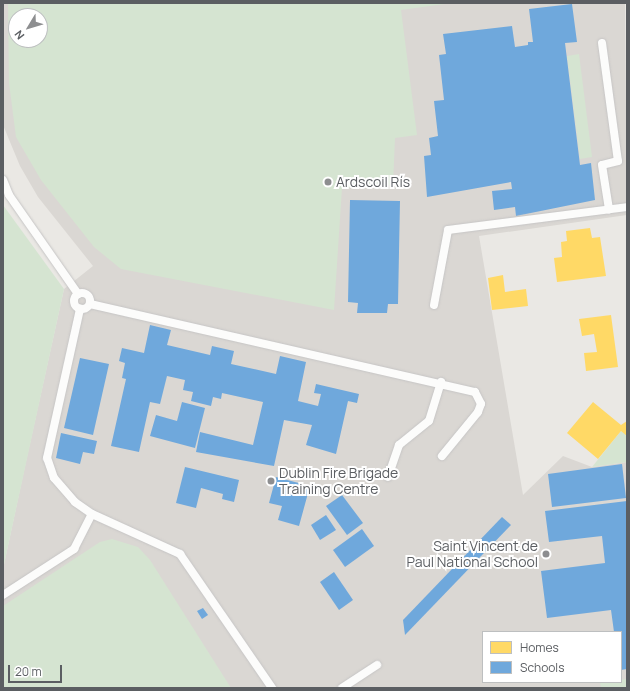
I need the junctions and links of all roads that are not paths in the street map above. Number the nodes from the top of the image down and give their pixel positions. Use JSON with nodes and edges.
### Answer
{"nodes":[{"id":1,"x":602,"y":43,"type":"dead end"},
{"id":2,"x":3,"y":180,"type":"edge"},
{"id":3,"x":627,"y":207,"type":"edge"},
{"id":4,"x":609,"y":209,"type":"junction"},
{"id":5,"x":78,"y":294,"type":"junction"},
{"id":6,"x":90,"y":304,"type":"junction"},
{"id":7,"x":434,"y":305,"type":"dead end"},
{"id":8,"x":80,"y":309,"type":"junction"},
{"id":9,"x":441,"y":382,"type":"junction"},
{"id":10,"x":442,"y":456,"type":"dead end"},
{"id":11,"x":388,"y":477,"type":"dead end"},
{"id":12,"x":92,"y":514,"type":"junction"},
{"id":13,"x":3,"y":596,"type":"edge"},
{"id":14,"x":377,"y":665,"type":"dead end"},
{"id":15,"x":272,"y":688,"type":"edge"},
{"id":16,"x":342,"y":688,"type":"edge"}],
"edges":[{"from":1,"to":4,"type":"lane"},
{"from":2,"to":5,"type":"lane"},
{"from":3,"to":4,"type":"lane"},
{"from":4,"to":7,"type":"lane"},
{"from":5,"to":6,"type":"lane"},
{"from":5,"to":8,"type":"lane"},
{"from":6,"to":8,"type":"lane"},
{"from":6,"to":9,"type":"lane"},
{"from":8,"to":12,"type":"lane"},
{"from":9,"to":10,"type":"lane"},
{"from":9,"to":11,"type":"lane"},
{"from":12,"to":13,"type":"lane"},
{"from":12,"to":15,"type":"lane"},
{"from":14,"to":16,"type":"lane"}]}
